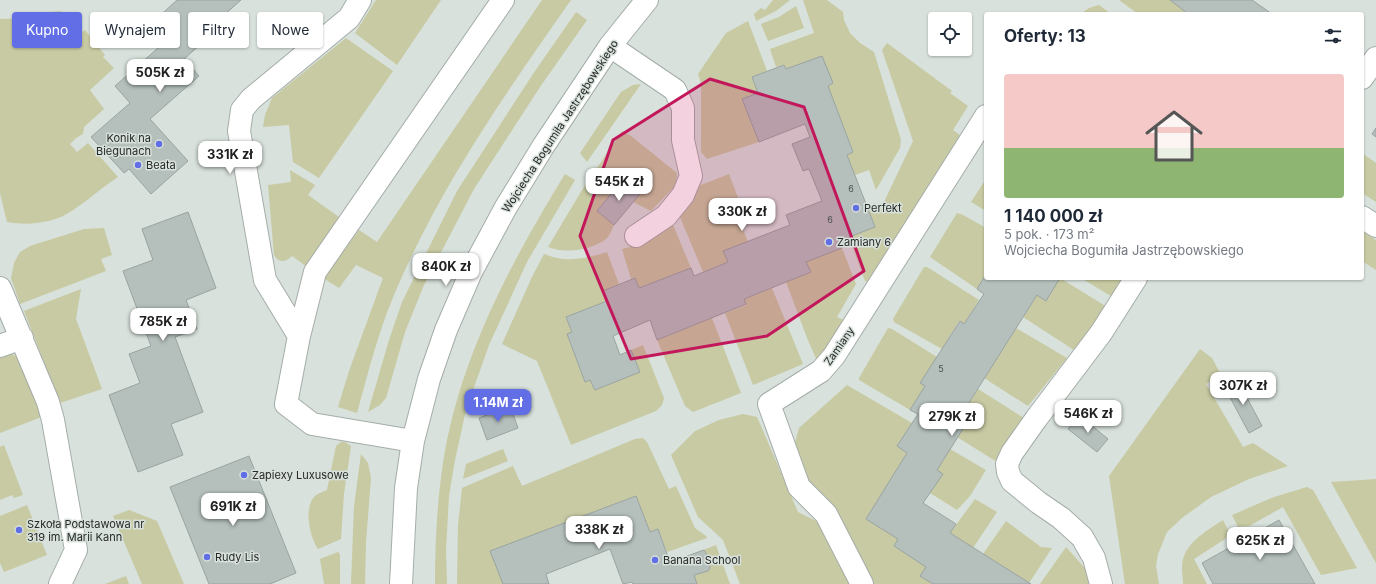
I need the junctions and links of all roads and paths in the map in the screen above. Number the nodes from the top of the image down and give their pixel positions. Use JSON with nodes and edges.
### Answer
{"nodes":[{"id":1,"x":360,"y":0,"type":"edge"},
{"id":2,"x":503,"y":0,"type":"edge"},
{"id":3,"x":639,"y":0,"type":"edge"},
{"id":4,"x":647,"y":0,"type":"edge"},
{"id":5,"x":615,"y":40,"type":"junction"},
{"id":6,"x":1376,"y":58,"type":"edge"},
{"id":7,"x":1364,"y":75,"type":"edge"},
{"id":8,"x":984,"y":119,"type":"edge"},
{"id":9,"x":1364,"y":218,"type":"edge"},
{"id":10,"x":1376,"y":226,"type":"edge"},
{"id":11,"x":636,"y":236,"type":"dead end"},
{"id":12,"x":1135,"y":280,"type":"edge"},
{"id":13,"x":0,"y":288,"type":"edge"},
{"id":14,"x":299,"y":336,"type":"junction"},
{"id":15,"x":22,"y":338,"type":"junction"},
{"id":16,"x":0,"y":346,"type":"edge"},
{"id":17,"x":413,"y":441,"type":"junction"},
{"id":18,"x":60,"y":584,"type":"edge"},
{"id":19,"x":401,"y":584,"type":"edge"},
{"id":20,"x":862,"y":584,"type":"edge"},
{"id":21,"x":1101,"y":584,"type":"edge"}],
"edges":[{"from":1,"to":14,"type":"street"},
{"from":2,"to":14,"type":"street"},
{"from":3,"to":5,"type":"street","name":"Wojciecha Bogumiła Jastrzębowskiego"},
{"from":4,"to":5,"type":"street","name":"Wojciecha Bogumiła Jastrzębowskiego"},
{"from":5,"to":11,"type":"street"},
{"from":5,"to":17,"type":"street","name":"Wojciecha Bogumiła Jastrzębowskiego"},
{"from":6,"to":7,"type":"street"},
{"from":8,"to":20,"type":"street","name":"Zamiany"},
{"from":9,"to":10,"type":"street"},
{"from":12,"to":21,"type":"street"},
{"from":13,"to":15,"type":"street"},
{"from":14,"to":17,"type":"street"},
{"from":15,"to":16,"type":"street"},
{"from":15,"to":18,"type":"street"},
{"from":17,"to":19,"type":"street","name":"Wojciecha Bogumiła Jastrzębowskiego"}]}
